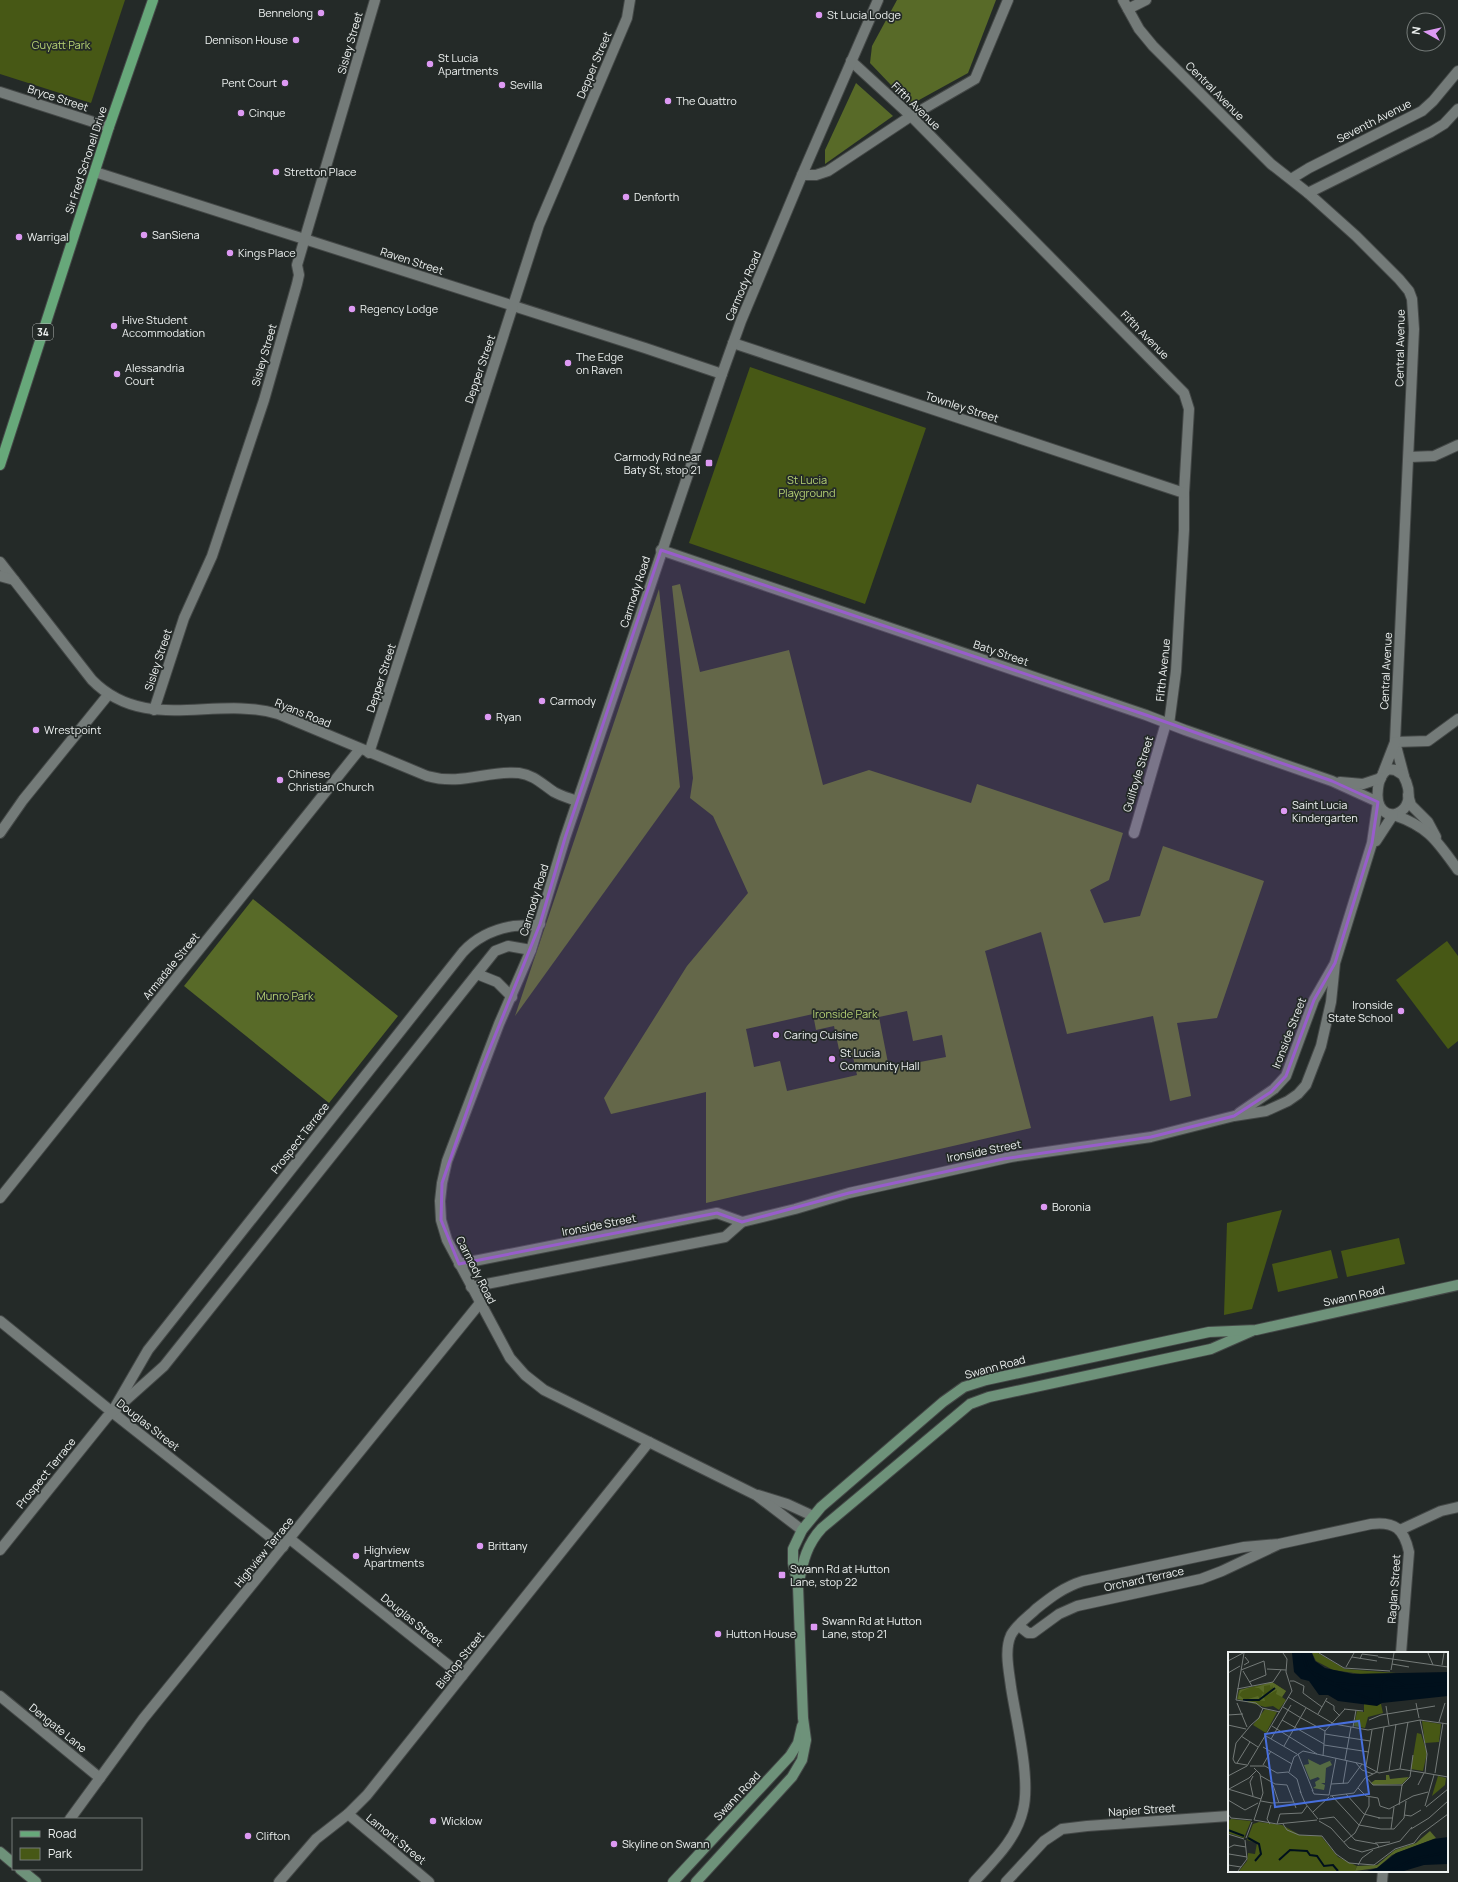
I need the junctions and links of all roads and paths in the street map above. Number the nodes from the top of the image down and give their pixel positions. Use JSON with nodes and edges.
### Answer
{"nodes":[{"id":1,"x":153,"y":0,"type":"edge"},
{"id":2,"x":375,"y":0,"type":"edge"},
{"id":3,"x":630,"y":0,"type":"edge"},
{"id":4,"x":878,"y":0,"type":"edge"},
{"id":5,"x":1008,"y":0,"type":"edge"},
{"id":6,"x":1123,"y":0,"type":"edge"},
{"id":7,"x":1146,"y":0,"type":"edge"},
{"id":8,"x":1128,"y":9,"type":"junction"},
{"id":9,"x":851,"y":61,"type":"junction"},
{"id":10,"x":1458,"y":71,"type":"edge"},
{"id":11,"x":0,"y":92,"type":"edge"},
{"id":12,"x":1458,"y":109,"type":"edge"},
{"id":13,"x":911,"y":116,"type":"junction"},
{"id":14,"x":109,"y":127,"type":"junction"},
{"id":15,"x":95,"y":172,"type":"junction"},
{"id":16,"x":802,"y":175,"type":"junction"},
{"id":17,"x":1291,"y":179,"type":"junction"},
{"id":18,"x":1308,"y":193,"type":"junction"},
{"id":19,"x":305,"y":240,"type":"junction"},
{"id":20,"x":513,"y":306,"type":"junction"},
{"id":21,"x":733,"y":342,"type":"junction"},
{"id":22,"x":722,"y":374,"type":"junction"},
{"id":23,"x":1458,"y":445,"type":"edge"},
{"id":24,"x":1409,"y":457,"type":"junction"},
{"id":25,"x":0,"y":465,"type":"edge"},
{"id":26,"x":1184,"y":493,"type":"junction"},
{"id":27,"x":661,"y":550,"type":"junction"},
{"id":28,"x":0,"y":562,"type":"edge"},
{"id":29,"x":0,"y":576,"type":"edge"},
{"id":30,"x":14,"y":580,"type":"junction"},
{"id":31,"x":108,"y":695,"type":"junction"},
{"id":32,"x":154,"y":710,"type":"junction"},
{"id":33,"x":1458,"y":719,"type":"edge"},
{"id":34,"x":1168,"y":724,"type":"junction"},
{"id":35,"x":1395,"y":742,"type":"junction"},
{"id":36,"x":364,"y":751,"type":"junction"},
{"id":37,"x":1382,"y":775,"type":"junction"},
{"id":38,"x":1404,"y":776,"type":"junction"},
{"id":39,"x":1332,"y":781,"type":"junction"},
{"id":40,"x":1408,"y":795,"type":"junction"},
{"id":41,"x":577,"y":801,"type":"junction"},
{"id":42,"x":1378,"y":802,"type":"junction"},
{"id":43,"x":1393,"y":815,"type":"junction"},
{"id":44,"x":0,"y":833,"type":"edge"},
{"id":45,"x":1134,"y":833,"type":"dead end"},
{"id":46,"x":1438,"y":842,"type":"junction"},
{"id":47,"x":1369,"y":854,"type":"junction"},
{"id":48,"x":1458,"y":870,"type":"edge"},
{"id":49,"x":540,"y":924,"type":"junction"},
{"id":50,"x":531,"y":950,"type":"junction"},
{"id":51,"x":1335,"y":963,"type":"junction"},
{"id":52,"x":478,"y":974,"type":"junction"},
{"id":53,"x":512,"y":997,"type":"junction"},
{"id":54,"x":1234,"y":1116,"type":"junction"},
{"id":55,"x":0,"y":1198,"type":"edge"},
{"id":56,"x":742,"y":1222,"type":"junction"},
{"id":57,"x":459,"y":1264,"type":"junction"},
{"id":58,"x":1458,"y":1285,"type":"edge"},
{"id":59,"x":471,"y":1287,"type":"junction"},
{"id":60,"x":480,"y":1303,"type":"junction"},
{"id":61,"x":0,"y":1321,"type":"edge"},
{"id":62,"x":1256,"y":1330,"type":"junction"},
{"id":63,"x":112,"y":1412,"type":"junction"},
{"id":64,"x":649,"y":1442,"type":"junction"},
{"id":65,"x":756,"y":1495,"type":"junction"},
{"id":66,"x":1458,"y":1507,"type":"edge"},
{"id":67,"x":813,"y":1516,"type":"junction"},
{"id":68,"x":802,"y":1530,"type":"junction"},
{"id":69,"x":1400,"y":1530,"type":"junction"},
{"id":70,"x":816,"y":1534,"type":"junction"},
{"id":71,"x":290,"y":1539,"type":"junction"},
{"id":72,"x":1279,"y":1544,"type":"junction"},
{"id":73,"x":283,"y":1547,"type":"junction"},
{"id":74,"x":0,"y":1550,"type":"edge"},
{"id":75,"x":798,"y":1586,"type":"junction"},
{"id":76,"x":1019,"y":1626,"type":"junction"},
{"id":77,"x":1401,"y":1652,"type":"edge"},
{"id":78,"x":462,"y":1676,"type":"junction"},
{"id":79,"x":0,"y":1696,"type":"edge"},
{"id":80,"x":803,"y":1718,"type":"junction"},
{"id":81,"x":100,"y":1778,"type":"junction"},
{"id":82,"x":348,"y":1814,"type":"junction"},
{"id":83,"x":1228,"y":1816,"type":"edge"},
{"id":84,"x":71,"y":1818,"type":"edge"},
{"id":85,"x":0,"y":1852,"type":"edge"},
{"id":86,"x":12,"y":1862,"type":"edge"},
{"id":87,"x":1383,"y":1872,"type":"edge"},
{"id":88,"x":279,"y":1882,"type":"edge"},
{"id":89,"x":429,"y":1882,"type":"edge"},
{"id":90,"x":673,"y":1882,"type":"edge"},
{"id":91,"x":696,"y":1882,"type":"edge"},
{"id":92,"x":974,"y":1882,"type":"edge"},
{"id":93,"x":1006,"y":1882,"type":"edge"},
{"id":94,"x":1382,"y":1882,"type":"edge"}],
"edges":[{"from":1,"to":14,"type":"main road","name":"Sir Fred Schonell Drive","number":"34"},
{"from":2,"to":19,"type":"street","name":"Sisley Street"},
{"from":3,"to":20,"type":"street","name":"Depper Street"},
{"from":4,"to":9,"type":"street","name":"Carmody Road"},
{"from":5,"to":13,"type":"street"},
{"from":6,"to":8,"type":"street","name":"Central Avenue"},
{"from":7,"to":8,"type":"street"},
{"from":8,"to":17,"type":"street","name":"Central Avenue"},
{"from":9,"to":13,"type":"street","name":"Fifth Avenue"},
{"from":9,"to":16,"type":"street","name":"Carmody Road"},
{"from":10,"to":17,"type":"street","name":"Seventh Avenue"},
{"from":11,"to":14,"type":"street","name":"Bryce Street"},
{"from":12,"to":18,"type":"street"},
{"from":13,"to":16,"type":"street"},
{"from":13,"to":26,"type":"street","name":"Fifth Avenue"},
{"from":14,"to":15,"type":"main road","name":"Sir Fred Schonell Drive","number":"34"},
{"from":15,"to":19,"type":"street","name":"Raven Street"},
{"from":15,"to":25,"type":"main road","name":"Sir Fred Schonell Drive","number":"34"},
{"from":16,"to":21,"type":"street","name":"Carmody Road"},
{"from":17,"to":18,"type":"street","name":"Central Avenue"},
{"from":18,"to":24,"type":"street","name":"Central Avenue"},
{"from":19,"to":20,"type":"street","name":"Raven Street"},
{"from":19,"to":32,"type":"street","name":"Sisley Street"},
{"from":20,"to":22,"type":"street","name":"Raven Street"},
{"from":20,"to":36,"type":"street","name":"Depper Street"},
{"from":21,"to":22,"type":"street","name":"Carmody Road"},
{"from":21,"to":26,"type":"street","name":"Townley Street"},
{"from":22,"to":27,"type":"street","name":"Carmody Road"},
{"from":23,"to":24,"type":"street"},
{"from":24,"to":35,"type":"street","name":"Central Avenue"},
{"from":26,"to":34,"type":"street","name":"Fifth Avenue"},
{"from":27,"to":34,"type":"street","name":"Baty Street"},
{"from":27,"to":41,"type":"street","name":"Carmody Road"},
{"from":28,"to":30,"type":"street","name":"Ryans Road"},
{"from":29,"to":30,"type":"street"},
{"from":30,"to":31,"type":"street","name":"Ryans Road"},
{"from":31,"to":32,"type":"street","name":"Ryans Road"},
{"from":31,"to":44,"type":"street"},
{"from":32,"to":36,"type":"street","name":"Ryans Road"},
{"from":33,"to":35,"type":"street"},
{"from":34,"to":39,"type":"street","name":"Baty Street"},
{"from":34,"to":45,"type":"street","name":"Guilfoyle Street"},
{"from":35,"to":37,"type":"street","name":"Central Avenue"},
{"from":35,"to":38,"type":"street","name":"Central Avenue"},
{"from":36,"to":41,"type":"street","name":"Ryans Road"},
{"from":36,"to":55,"type":"street","name":"Armadale Street"},
{"from":37,"to":38,"type":"street"},
{"from":37,"to":39,"type":"street","name":"Baty Street"},
{"from":37,"to":42,"type":"street","name":"Central Avenue"},
{"from":38,"to":40,"type":"street","name":"Central Avenue"},
{"from":39,"to":42,"type":"street","name":"Baty Street"},
{"from":40,"to":43,"type":"street"},
{"from":40,"to":46,"type":"street","name":"Central Avenue"},
{"from":41,"to":49,"type":"street","name":"Carmody Road"},
{"from":42,"to":43,"type":"street","name":"Central Avenue"},
{"from":42,"to":47,"type":"street","name":"Ironside Street"},
{"from":43,"to":46,"type":"street","name":"Central Avenue"},
{"from":43,"to":47,"type":"street","name":"Ironside Street"},
{"from":46,"to":48,"type":"street","name":"Central Avenue"},
{"from":47,"to":51,"type":"street","name":"Ironside Street"},
{"from":49,"to":50,"type":"street","name":"Carmody Road"},
{"from":49,"to":63,"type":"street","name":"Prospect Terrace"},
{"from":50,"to":52,"type":"street","name":"Prospect Terrace"},
{"from":50,"to":53,"type":"street","name":"Carmody Road"},
{"from":51,"to":54,"type":"street","name":"Ironside Street"},
{"from":51,"to":54,"type":"street","name":"Ironside Street"},
{"from":52,"to":53,"type":"street"},
{"from":52,"to":63,"type":"street","name":"Prospect Terrace"},
{"from":53,"to":57,"type":"street","name":"Carmody Road"},
{"from":54,"to":56,"type":"street","name":"Ironside Street"},
{"from":56,"to":57,"type":"street","name":"Ironside Street"},
{"from":56,"to":59,"type":"street","name":"Ironside Street"},
{"from":57,"to":59,"type":"street","name":"Carmody Road"},
{"from":58,"to":62,"type":"main road","name":"Swann Road"},
{"from":59,"to":60,"type":"street","name":"Carmody Road"},
{"from":60,"to":64,"type":"street","name":"Carmody Road"},
{"from":60,"to":71,"type":"street","name":"Highview Terrace"},
{"from":61,"to":63,"type":"street","name":"Douglas Street"},
{"from":62,"to":67,"type":"main road","name":"Swann Road"},
{"from":62,"to":70,"type":"main road","name":"Swann Road"},
{"from":63,"to":73,"type":"street","name":"Douglas Street"},
{"from":63,"to":74,"type":"street","name":"Prospect Terrace"},
{"from":64,"to":65,"type":"street","name":"Carmody Road"},
{"from":64,"to":78,"type":"street","name":"Bishop Street"},
{"from":65,"to":67,"type":"street","name":"Carmody Road"},
{"from":65,"to":68,"type":"street","name":"Carmody Road"},
{"from":66,"to":69,"type":"street"},
{"from":67,"to":68,"type":"main road","name":"Swann Road"},
{"from":67,"to":70,"type":"main road"},
{"from":68,"to":70,"type":"main road"},
{"from":68,"to":75,"type":"main road","name":"Swann Road"},
{"from":69,"to":72,"type":"street","name":"Orchard Terrace"},
{"from":69,"to":77,"type":"street","name":"Raglan Street"},
{"from":70,"to":75,"type":"main road","name":"Swann Road"},
{"from":71,"to":73,"type":"street","name":"Highview Terrace"},
{"from":71,"to":78,"type":"street","name":"Douglas Street"},
{"from":72,"to":76,"type":"street","name":"Orchard Terrace"},
{"from":72,"to":76,"type":"street","name":"Orchard Terrace"},
{"from":73,"to":81,"type":"street","name":"Highview Terrace"},
{"from":75,"to":80,"type":"main road","name":"Swann Road"},
{"from":76,"to":92,"type":"street","name":"Orchard Terrace"},
{"from":78,"to":82,"type":"street","name":"Bishop Street"},
{"from":79,"to":81,"type":"street","name":"Dengate Lane"},
{"from":80,"to":90,"type":"main road","name":"Swann Road"},
{"from":80,"to":91,"type":"main road","name":"Swann Road"},
{"from":81,"to":84,"type":"street","name":"Highview Terrace"},
{"from":82,"to":88,"type":"street","name":"Bishop Street"},
{"from":82,"to":89,"type":"street","name":"Lamont Street"},
{"from":83,"to":93,"type":"street","name":"Napier Street"},
{"from":85,"to":86,"type":"main road"},
{"from":87,"to":94,"type":"street"}]}
